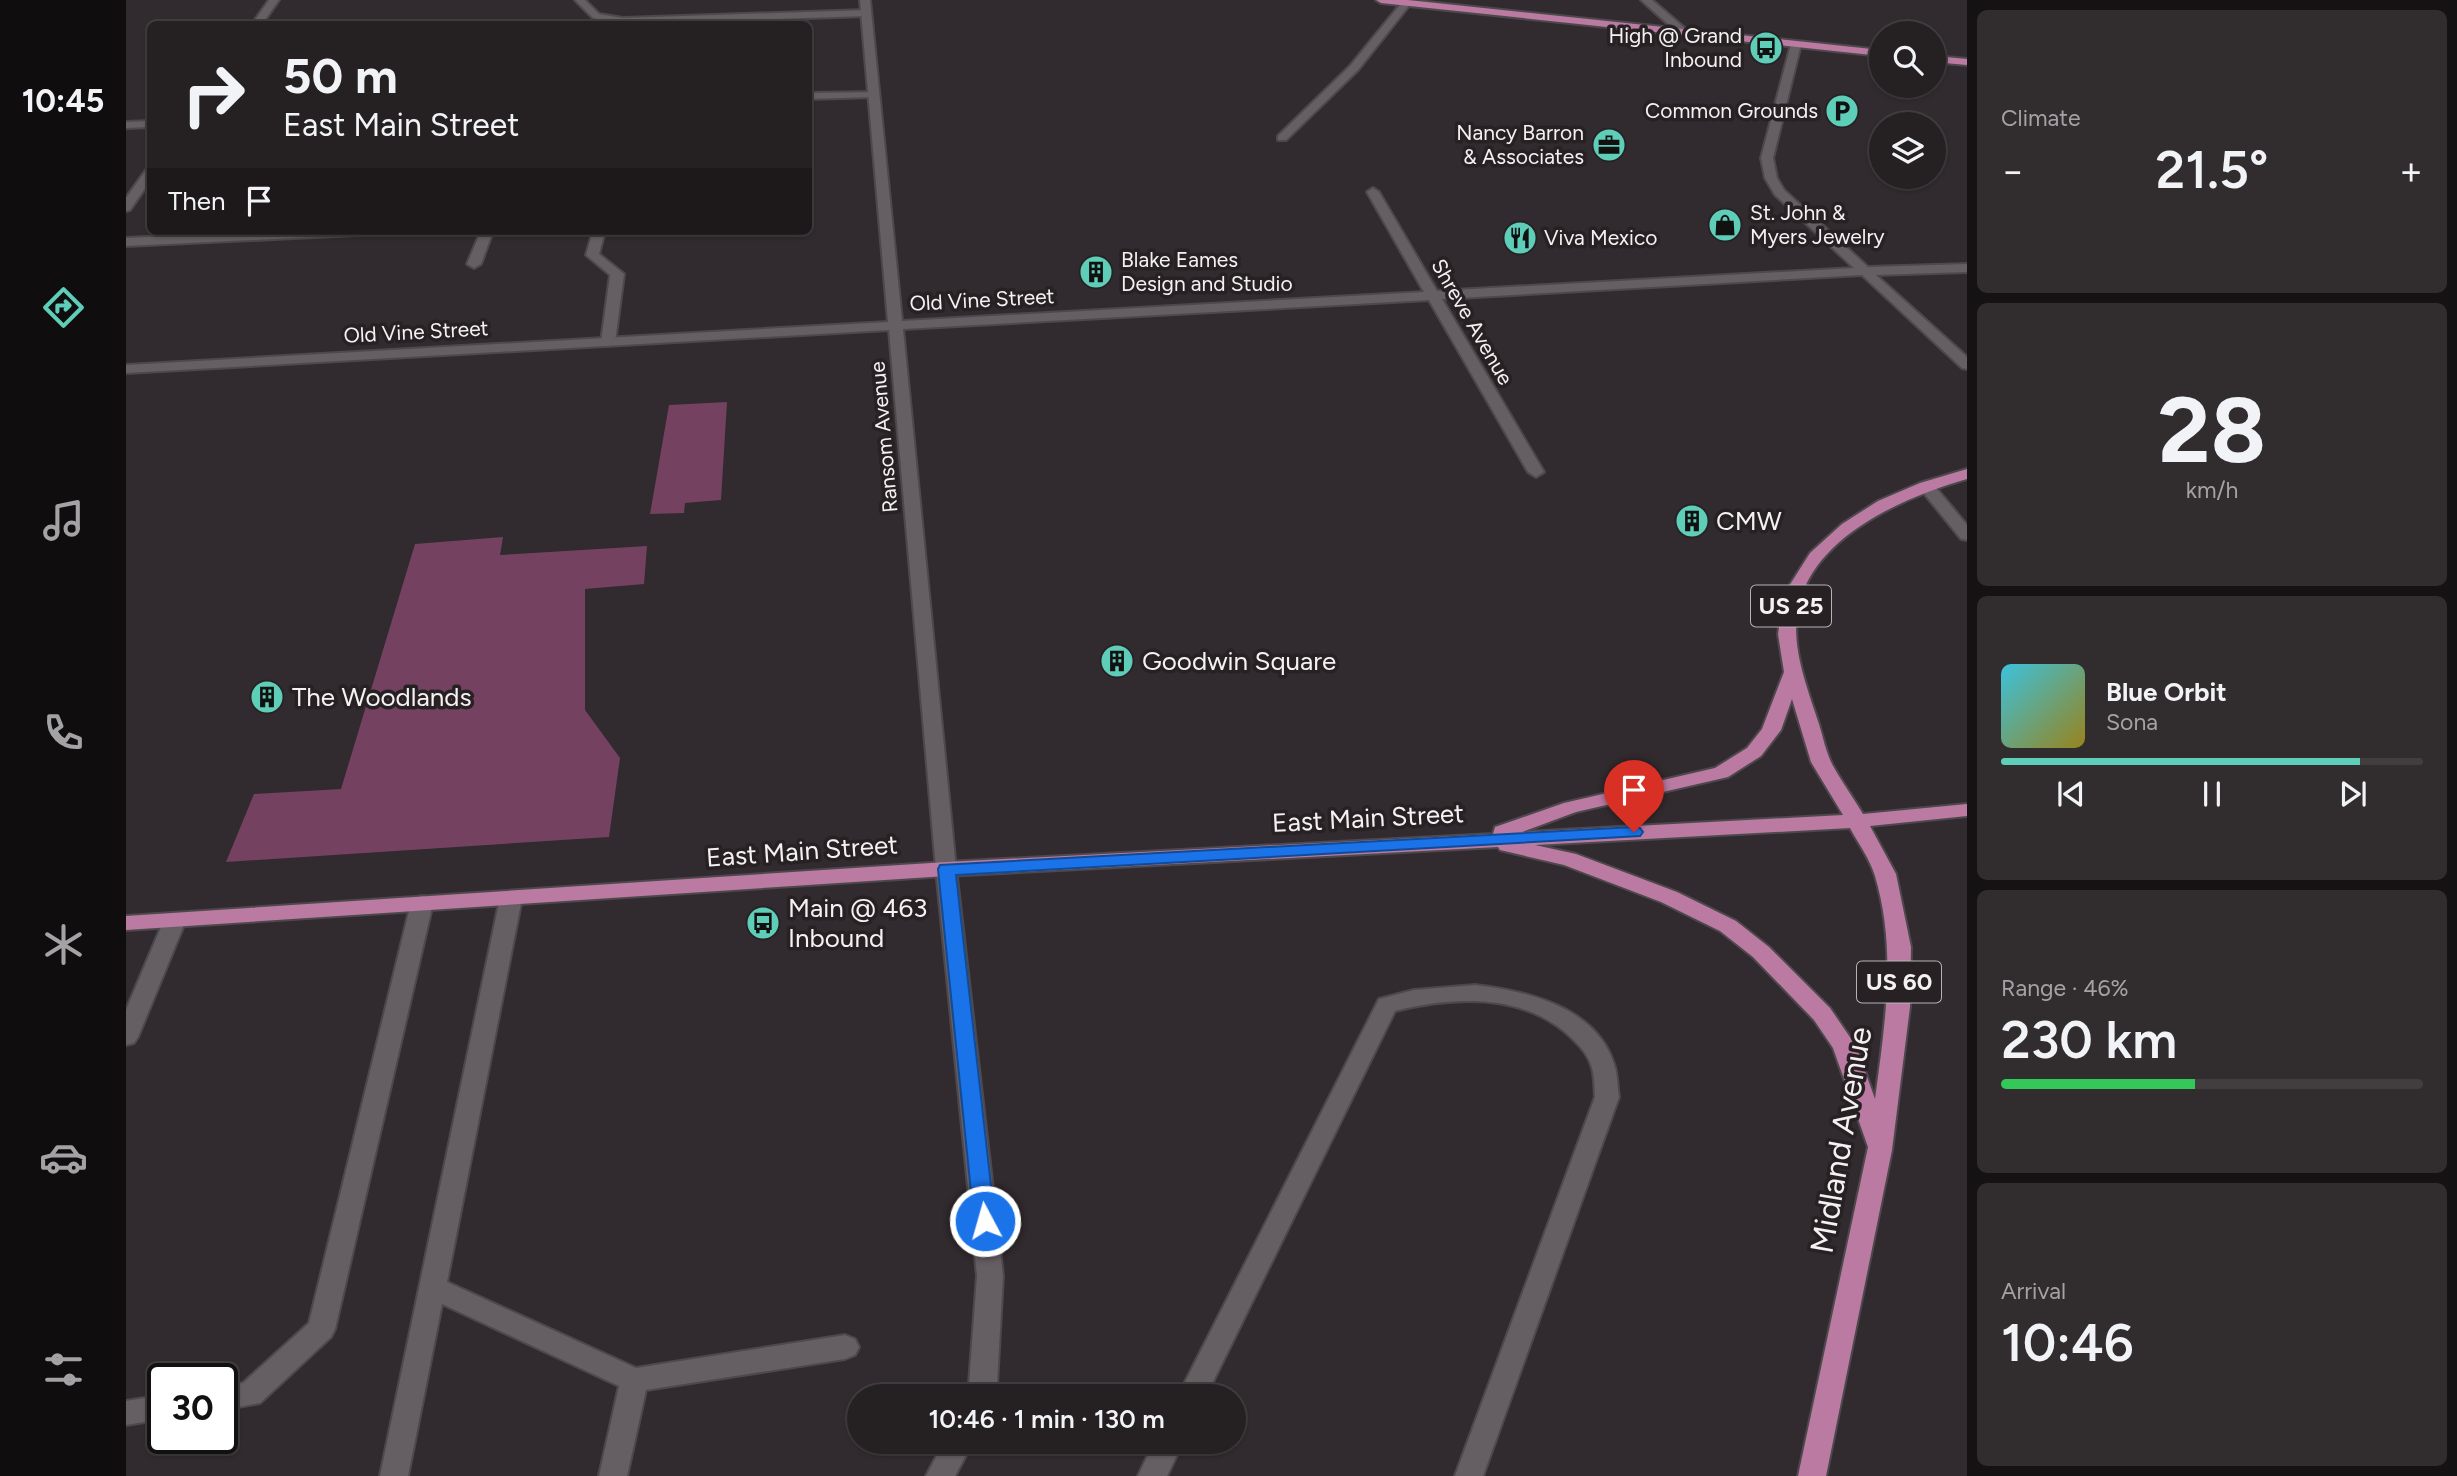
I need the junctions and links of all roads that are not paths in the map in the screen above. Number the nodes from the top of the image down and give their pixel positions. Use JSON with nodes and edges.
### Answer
{"nodes":[{"id":1,"x":274,"y":0,"type":"edge"},
{"id":2,"x":580,"y":0,"type":"edge"},
{"id":3,"x":1381,"y":0,"type":"edge"},
{"id":4,"x":1646,"y":0,"type":"edge"},
{"id":5,"x":1406,"y":3,"type":"junction"},
{"id":6,"x":863,"y":16,"type":"edge"},
{"id":7,"x":259,"y":21,"type":"edge"},
{"id":8,"x":1683,"y":32,"type":"junction"},
{"id":9,"x":1796,"y":44,"type":"junction"},
{"id":10,"x":1869,"y":52,"type":"edge"},
{"id":11,"x":1946,"y":60,"type":"edge"},
{"id":12,"x":1967,"y":62,"type":"edge"},
{"id":13,"x":873,"y":94,"type":"junction"},
{"id":14,"x":812,"y":96,"type":"edge"},
{"id":15,"x":147,"y":124,"type":"edge"},
{"id":16,"x":126,"y":125,"type":"edge"},
{"id":17,"x":1282,"y":138,"type":"dead end"},
{"id":18,"x":147,"y":177,"type":"edge"},
{"id":19,"x":1373,"y":192,"type":"dead end"},
{"id":20,"x":126,"y":207,"type":"edge"},
{"id":21,"x":273,"y":235,"type":"edge"},
{"id":22,"x":485,"y":235,"type":"edge"},
{"id":23,"x":598,"y":235,"type":"edge"},
{"id":24,"x":126,"y":242,"type":"edge"},
{"id":25,"x":474,"y":264,"type":"dead end"},
{"id":26,"x":1967,"y":268,"type":"edge"},
{"id":27,"x":1864,"y":271,"type":"junction"},
{"id":28,"x":1432,"y":296,"type":"junction"},
{"id":29,"x":895,"y":326,"type":"junction"},
{"id":30,"x":608,"y":342,"type":"junction"},
{"id":31,"x":1967,"y":365,"type":"edge"},
{"id":32,"x":126,"y":369,"type":"edge"},
{"id":33,"x":1536,"y":472,"type":"dead end"},
{"id":34,"x":1967,"y":474,"type":"edge"},
{"id":35,"x":1926,"y":486,"type":"junction"},
{"id":36,"x":1967,"y":535,"type":"edge"},
{"id":37,"x":1793,"y":672,"type":"junction"},
{"id":38,"x":1967,"y":810,"type":"edge"},
{"id":39,"x":1857,"y":821,"type":"junction"},
{"id":40,"x":1481,"y":839,"type":"junction"},
{"id":41,"x":946,"y":869,"type":"junction"},
{"id":42,"x":511,"y":898,"type":"junction"},
{"id":43,"x":422,"y":903,"type":"junction"},
{"id":44,"x":176,"y":920,"type":"junction"},
{"id":45,"x":126,"y":923,"type":"edge"},
{"id":46,"x":126,"y":1037,"type":"edge"},
{"id":47,"x":1880,"y":1150,"type":"junction"},
{"id":48,"x":432,"y":1287,"type":"junction"},
{"id":49,"x":845,"y":1347,"type":"dead end"},
{"id":50,"x":634,"y":1380,"type":"junction"},
{"id":51,"x":983,"y":1384,"type":"edge"},
{"id":52,"x":1198,"y":1384,"type":"edge"},
{"id":53,"x":238,"y":1396,"type":"edge"},
{"id":54,"x":147,"y":1410,"type":"edge"},
{"id":55,"x":126,"y":1413,"type":"edge"},
{"id":56,"x":952,"y":1454,"type":"edge"},
{"id":57,"x":1163,"y":1454,"type":"edge"},
{"id":58,"x":394,"y":1476,"type":"edge"},
{"id":59,"x":613,"y":1476,"type":"edge"},
{"id":60,"x":940,"y":1476,"type":"edge"},
{"id":61,"x":1152,"y":1476,"type":"edge"},
{"id":62,"x":1469,"y":1476,"type":"edge"},
{"id":63,"x":1812,"y":1476,"type":"edge"}],
"edges":[{"from":1,"to":7,"type":"street"},
{"from":2,"to":6,"type":"street"},
{"from":3,"to":5,"type":"main road"},
{"from":4,"to":8,"type":"street"},
{"from":5,"to":8,"type":"main road"},
{"from":5,"to":17,"type":"street"},
{"from":6,"to":13,"type":"street","name":"Ransom Avenue"},
{"from":8,"to":9,"type":"main road"},
{"from":9,"to":10,"type":"main road"},
{"from":9,"to":27,"type":"street"},
{"from":11,"to":12,"type":"main road"},
{"from":13,"to":14,"type":"street"},
{"from":13,"to":29,"type":"street","name":"Ransom Avenue"},
{"from":15,"to":16,"type":"street"},
{"from":18,"to":20,"type":"street"},
{"from":19,"to":28,"type":"street","name":"Shreve Avenue"},
{"from":21,"to":24,"type":"street"},
{"from":22,"to":25,"type":"street"},
{"from":23,"to":30,"type":"street"},
{"from":26,"to":27,"type":"street","name":"Old Vine Street"},
{"from":27,"to":28,"type":"street","name":"Old Vine Street"},
{"from":27,"to":31,"type":"street"},
{"from":28,"to":29,"type":"street","name":"Old Vine Street"},
{"from":28,"to":33,"type":"street","name":"Shreve Avenue"},
{"from":29,"to":30,"type":"street","name":"Old Vine Street"},
{"from":29,"to":41,"type":"street","name":"Ransom Avenue"},
{"from":30,"to":32,"type":"street","name":"Old Vine Street"},
{"from":34,"to":35,"type":"main road","number":"US 25"},
{"from":35,"to":36,"type":"street"},
{"from":35,"to":37,"type":"main road","number":"US 25"},
{"from":37,"to":39,"type":"main road","number":"US 25"},
{"from":37,"to":40,"type":"main road"},
{"from":38,"to":39,"type":"main road","name":"East Main Street"},
{"from":39,"to":40,"type":"main road","name":"East Main Street"},
{"from":39,"to":47,"type":"main road","name":"Midland Avenue","number":"US 60"},
{"from":40,"to":41,"type":"main road","name":"East Main Street"},
{"from":40,"to":47,"type":"main road","name":"East Main Street"},
{"from":41,"to":42,"type":"main road","name":"East Main Street"},
{"from":41,"to":51,"type":"street","name":"Ransom Avenue"},
{"from":42,"to":43,"type":"main road","name":"East Main Street"},
{"from":42,"to":48,"type":"street"},
{"from":43,"to":44,"type":"main road","name":"East Main Street"},
{"from":43,"to":53,"type":"street"},
{"from":44,"to":45,"type":"main road","name":"East Main Street"},
{"from":44,"to":46,"type":"street"},
{"from":47,"to":63,"type":"main road","name":"Midland Avenue","number":"US 60"},
{"from":48,"to":50,"type":"street"},
{"from":48,"to":58,"type":"street"},
{"from":49,"to":50,"type":"street"},
{"from":50,"to":59,"type":"street"},
{"from":52,"to":62,"type":"street"},
{"from":54,"to":55,"type":"street"},
{"from":56,"to":60,"type":"street"},
{"from":57,"to":61,"type":"street"}]}
